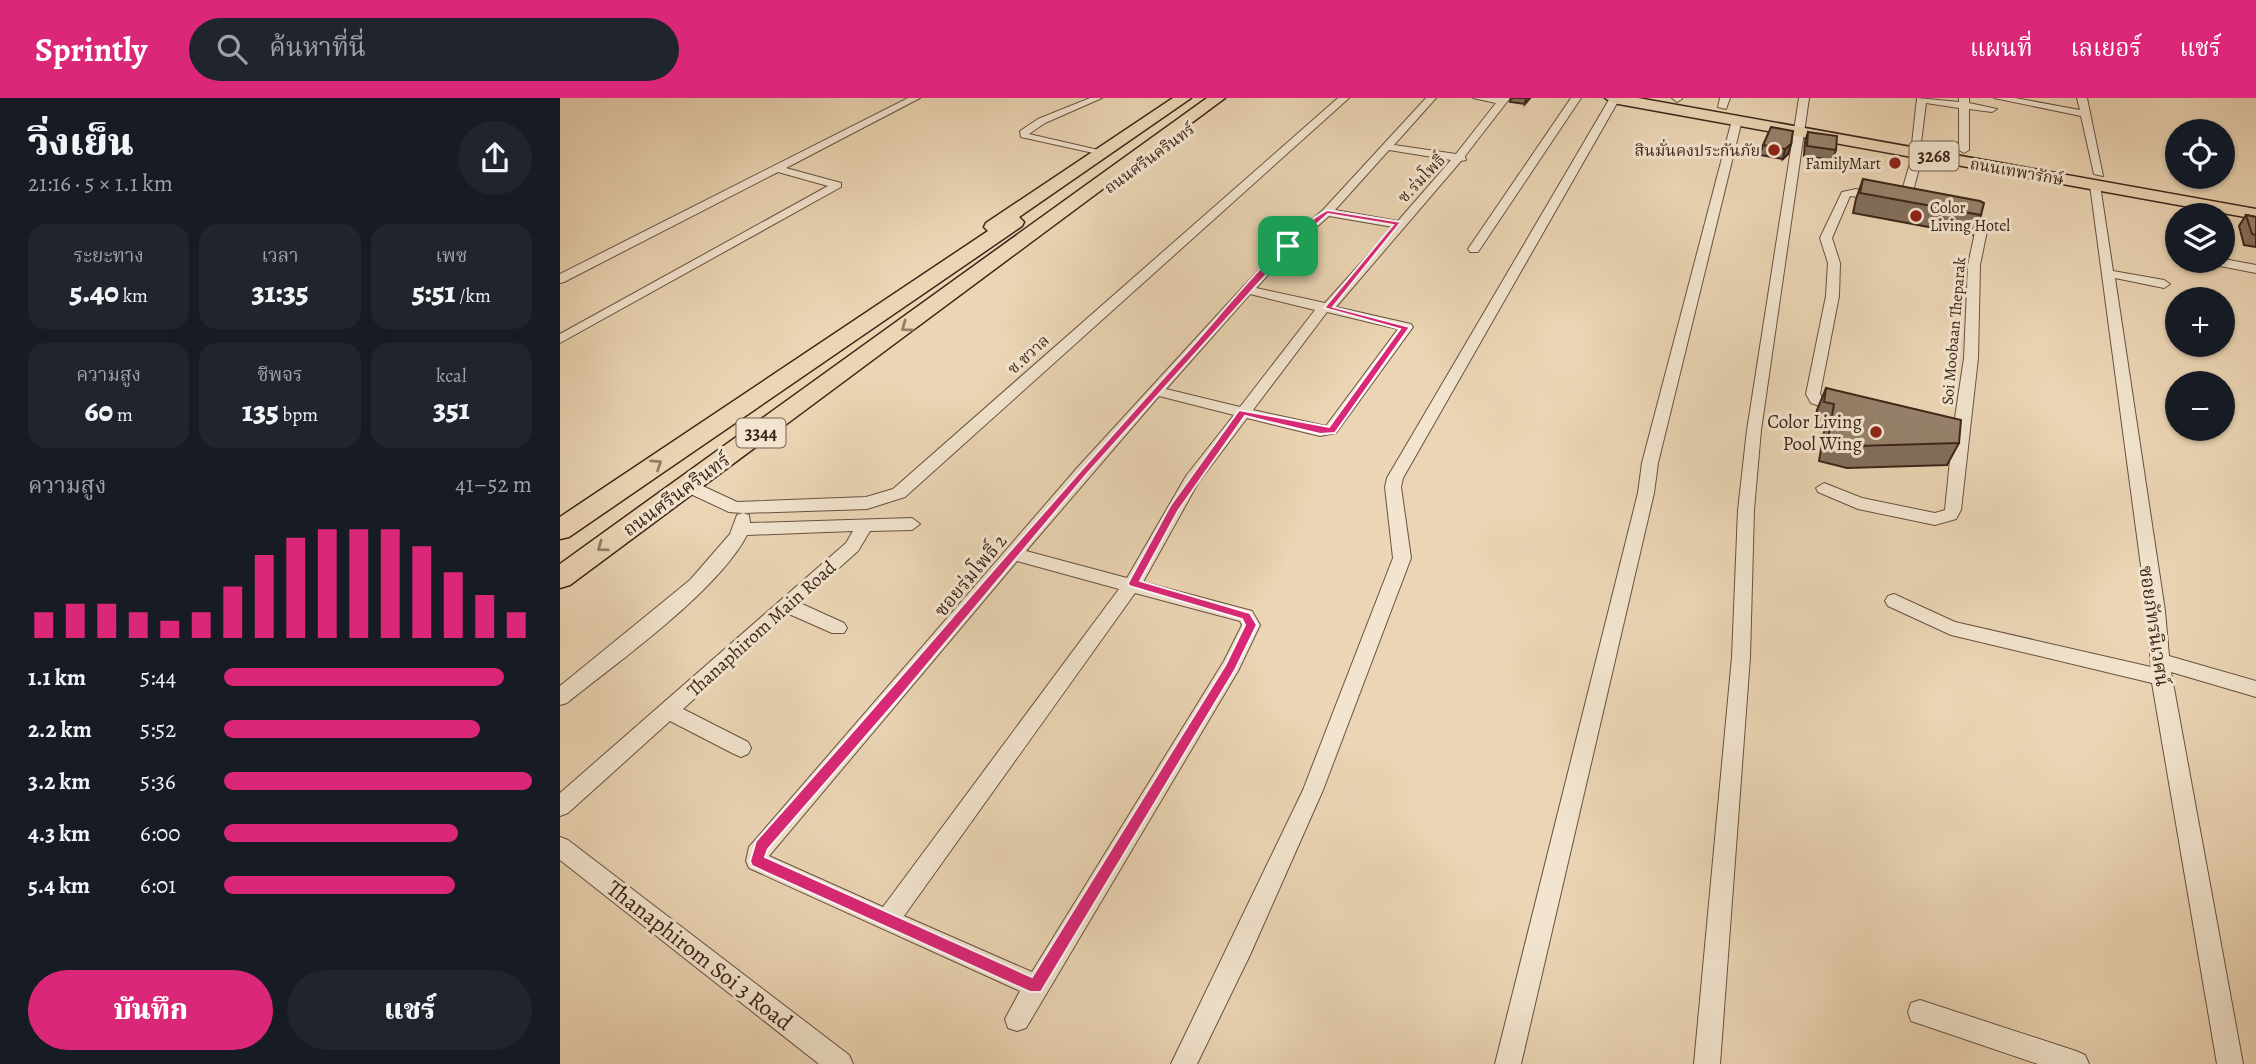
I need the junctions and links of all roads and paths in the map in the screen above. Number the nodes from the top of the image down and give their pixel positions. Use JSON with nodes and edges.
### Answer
{"nodes":[{"id":1,"x":915,"y":98,"type":"edge"},
{"id":2,"x":1097,"y":98,"type":"edge"},
{"id":3,"x":1183,"y":98,"type":"edge"},
{"id":4,"x":1196,"y":98,"type":"edge"},
{"id":5,"x":1227,"y":98,"type":"edge"},
{"id":6,"x":1344,"y":98,"type":"edge"},
{"id":7,"x":1431,"y":98,"type":"edge"},
{"id":8,"x":1478,"y":98,"type":"edge"},
{"id":9,"x":1576,"y":98,"type":"edge"},
{"id":10,"x":1614,"y":98,"type":"edge"},
{"id":11,"x":1675,"y":98,"type":"edge"},
{"id":12,"x":1804,"y":98,"type":"edge"},
{"id":13,"x":1999,"y":98,"type":"edge"},
{"id":14,"x":2082,"y":98,"type":"edge"},
{"id":15,"x":1922,"y":99,"type":"edge"},
{"id":16,"x":1504,"y":100,"type":"edge"},
{"id":17,"x":1964,"y":102,"type":"edge"},
{"id":18,"x":1724,"y":103,"type":"edge"},
{"id":19,"x":1992,"y":109,"type":"dead end"},
{"id":20,"x":2083,"y":113,"type":"junction"},
{"id":21,"x":1737,"y":120,"type":"junction"},
{"id":22,"x":1801,"y":127,"type":"junction"},
{"id":23,"x":1388,"y":147,"type":"junction"},
{"id":24,"x":1917,"y":147,"type":"junction"},
{"id":25,"x":1964,"y":150,"type":"junction"},
{"id":26,"x":1103,"y":155,"type":"junction"},
{"id":27,"x":1462,"y":158,"type":"junction"},
{"id":28,"x":778,"y":169,"type":"junction"},
{"id":29,"x":1098,"y":175,"type":"junction"},
{"id":30,"x":2097,"y":180,"type":"junction"},
{"id":31,"x":1905,"y":201,"type":"junction"},
{"id":32,"x":2256,"y":202,"type":"edge"},
{"id":33,"x":1327,"y":212,"type":"junction"},
{"id":34,"x":2256,"y":214,"type":"edge"},
{"id":35,"x":1398,"y":224,"type":"junction"},
{"id":36,"x":1474,"y":248,"type":"dead end"},
{"id":37,"x":2235,"y":265,"type":"edge"},
{"id":38,"x":2256,"y":269,"type":"edge"},
{"id":39,"x":2107,"y":273,"type":"junction"},
{"id":40,"x":560,"y":279,"type":"edge"},
{"id":41,"x":922,"y":282,"type":"junction"},
{"id":42,"x":2164,"y":284,"type":"dead end"},
{"id":43,"x":961,"y":287,"type":"junction"},
{"id":44,"x":1247,"y":289,"type":"junction"},
{"id":45,"x":1326,"y":308,"type":"junction"},
{"id":46,"x":560,"y":340,"type":"edge"},
{"id":47,"x":1156,"y":391,"type":"junction"},
{"id":48,"x":1243,"y":412,"type":"junction"},
{"id":49,"x":1860,"y":413,"type":"edge"},
{"id":50,"x":1923,"y":428,"type":"edge"},
{"id":51,"x":1960,"y":437,"type":"junction"},
{"id":52,"x":688,"y":486,"type":"junction"},
{"id":53,"x":1824,"y":488,"type":"dead end"},
{"id":54,"x":735,"y":508,"type":"junction"},
{"id":55,"x":912,"y":524,"type":"dead end"},
{"id":56,"x":865,"y":525,"type":"junction"},
{"id":57,"x":744,"y":529,"type":"junction"},
{"id":58,"x":560,"y":530,"type":"edge"},
{"id":59,"x":1016,"y":554,"type":"junction"},
{"id":60,"x":560,"y":578,"type":"edge"},
{"id":61,"x":1133,"y":583,"type":"junction"},
{"id":62,"x":1894,"y":601,"type":"dead end"},
{"id":63,"x":787,"y":605,"type":"junction"},
{"id":64,"x":838,"y":628,"type":"dead end"},
{"id":65,"x":2162,"y":669,"type":"junction"},
{"id":66,"x":2256,"y":689,"type":"edge"},
{"id":67,"x":560,"y":696,"type":"edge"},
{"id":68,"x":668,"y":710,"type":"junction"},
{"id":69,"x":741,"y":748,"type":"dead end"},
{"id":70,"x":560,"y":806,"type":"edge"},
{"id":71,"x":560,"y":847,"type":"edge"},
{"id":72,"x":887,"y":920,"type":"junction"},
{"id":73,"x":1036,"y":986,"type":"junction"},
{"id":74,"x":1920,"y":1012,"type":"dead end"},
{"id":75,"x":1017,"y":1019,"type":"dead end"},
{"id":76,"x":2022,"y":1055,"type":"edge"},
{"id":77,"x":840,"y":1064,"type":"edge"},
{"id":78,"x":1184,"y":1064,"type":"edge"},
{"id":79,"x":1508,"y":1064,"type":"edge"},
{"id":80,"x":1707,"y":1064,"type":"edge"},
{"id":81,"x":2076,"y":1064,"type":"edge"},
{"id":82,"x":2230,"y":1064,"type":"edge"}],
"edges":[{"from":1,"to":28,"type":"street"},
{"from":2,"to":26,"type":"street"},
{"from":3,"to":26,"type":"main road","name":"ถนนศรีนครินทร์","number":"3344"},
{"from":4,"to":29,"type":"main road","name":"ถนนศรีนครินทร์","number":"3344"},
{"from":5,"to":29,"type":"main road","name":"ถนนศรีนครินทร์","number":"3344"},
{"from":5,"to":43,"type":"main road","name":"ถนนศรีนครินทร์","number":"3344"},
{"from":6,"to":54,"type":"street","name":"ซ.ชวาล"},
{"from":7,"to":23,"type":"street","name":"ซอยร่มโพธิ์ 2"},
{"from":8,"to":16,"type":"street"},
{"from":9,"to":36,"type":"street"},
{"from":10,"to":21,"type":"main road","name":"ถนนเทพารักษ์","number":"3268"},
{"from":10,"to":78,"type":"street"},
{"from":11,"to":18,"type":"main road","name":"ถนนเทพารักษ์","number":"3268"},
{"from":12,"to":22,"type":"street"},
{"from":13,"to":20,"type":"street"},
{"from":14,"to":20,"type":"street","name":"ซอยภัทรนิเวศน์"},
{"from":15,"to":17,"type":"street"},
{"from":15,"to":24,"type":"street"},
{"from":16,"to":27,"type":"street","name":"ซ.ร่มโพธิ์"},
{"from":17,"to":19,"type":"street"},
{"from":17,"to":25,"type":"street"},
{"from":18,"to":22,"type":"main road","name":"ถนนเทพารักษ์","number":"3268"},
{"from":20,"to":30,"type":"street","name":"ซอยภัทรนิเวศน์"},
{"from":21,"to":22,"type":"main road","name":"ถนนเทพารักษ์","number":"3268"},
{"from":21,"to":79,"type":"street"},
{"from":22,"to":24,"type":"main road","name":"ถนนเทพารักษ์","number":"3268"},
{"from":22,"to":80,"type":"street"},
{"from":23,"to":27,"type":"street"},
{"from":23,"to":33,"type":"street","name":"ซอยร่มโพธิ์ 2"},
{"from":24,"to":25,"type":"main road","name":"ถนนเทพารักษ์","number":"3268"},
{"from":24,"to":30,"type":"main road","name":"ถนนเทพารักษ์","number":"3268"},
{"from":24,"to":31,"type":"street"},
{"from":25,"to":30,"type":"main road","name":"ถนนเทพารักษ์","number":"3268"},
{"from":26,"to":41,"type":"main road","name":"ถนนศรีนครินทร์","number":"3344"},
{"from":27,"to":35,"type":"street","name":"ซ.ร่มโพธิ์"},
{"from":28,"to":40,"type":"street"},
{"from":28,"to":46,"type":"street"},
{"from":29,"to":41,"type":"main road","name":"ถนนศรีนครินทร์","number":"3344"},
{"from":29,"to":43,"type":"main road","name":"ถนนศรีนครินทร์","number":"3344"},
{"from":30,"to":32,"type":"main road","name":"ถนนเทพารักษ์","number":"3268"},
{"from":30,"to":34,"type":"main road","name":"ถนนเทพารักษ์","number":"3268"},
{"from":30,"to":39,"type":"street","name":"ซอยภัทรนิเวศน์"},
{"from":31,"to":49,"type":"street","name":"Soi Moobaan Theparak"},
{"from":31,"to":51,"type":"street","name":"Soi Moobaan Theparak"},
{"from":33,"to":35,"type":"street"},
{"from":33,"to":44,"type":"street","name":"ซอยร่มโพธิ์ 2"},
{"from":35,"to":45,"type":"street","name":"ซ.ร่มโพธิ์"},
{"from":37,"to":38,"type":"street"},
{"from":39,"to":42,"type":"street"},
{"from":39,"to":65,"type":"street","name":"ซอยภัทรนิเวศน์"},
{"from":58,"to":41,"type":"main road","name":"ถนนศรีนครินทร์","number":"3344","one_way":true},
{"from":43,"to":52,"type":"main road","name":"ถนนศรีนครินทร์","number":"3344","one_way":true},
{"from":44,"to":45,"type":"street"},
{"from":44,"to":47,"type":"street","name":"ซอยร่มโพธิ์ 2"},
{"from":45,"to":48,"type":"street","name":"ซ.ร่มโพธิ์"},
{"from":45,"to":48,"type":"street"},
{"from":47,"to":48,"type":"street"},
{"from":47,"to":59,"type":"street","name":"ซอยร่มโพธิ์ 2"},
{"from":48,"to":61,"type":"street","name":"ซ.ร่มโพธิ์"},
{"from":50,"to":51,"type":"street","name":"Soi Moobaan Theparak"},
{"from":51,"to":53,"type":"street"},
{"from":52,"to":54,"type":"street","name":"ซ.ชวาล"},
{"from":52,"to":60,"type":"main road","name":"ถนนศรีนครินทร์","number":"3344","one_way":true},
{"from":54,"to":57,"type":"street"},
{"from":55,"to":56,"type":"street"},
{"from":56,"to":57,"type":"street"},
{"from":56,"to":63,"type":"street","name":"Thanaphirom Main Road"},
{"from":57,"to":67,"type":"street"},
{"from":59,"to":61,"type":"street"},
{"from":59,"to":72,"type":"street","name":"ซอยร่มโพธิ์ 2"},
{"from":61,"to":72,"type":"street","name":"ซ.ร่มโพธิ์"},
{"from":61,"to":73,"type":"street"},
{"from":62,"to":65,"type":"street"},
{"from":63,"to":64,"type":"street"},
{"from":63,"to":68,"type":"street","name":"Thanaphirom Main Road"},
{"from":65,"to":66,"type":"street"},
{"from":65,"to":82,"type":"street","name":"ซอยภัทรนิเวศน์"},
{"from":68,"to":69,"type":"street"},
{"from":68,"to":70,"type":"street","name":"Thanaphirom Main Road"},
{"from":71,"to":77,"type":"street","name":"Thanaphirom Soi 3 Road"},
{"from":72,"to":73,"type":"street","name":"ซอยร่มโพธิ์ 2"},
{"from":73,"to":75,"type":"street"},
{"from":74,"to":76,"type":"street"},
{"from":76,"to":81,"type":"street"}]}
